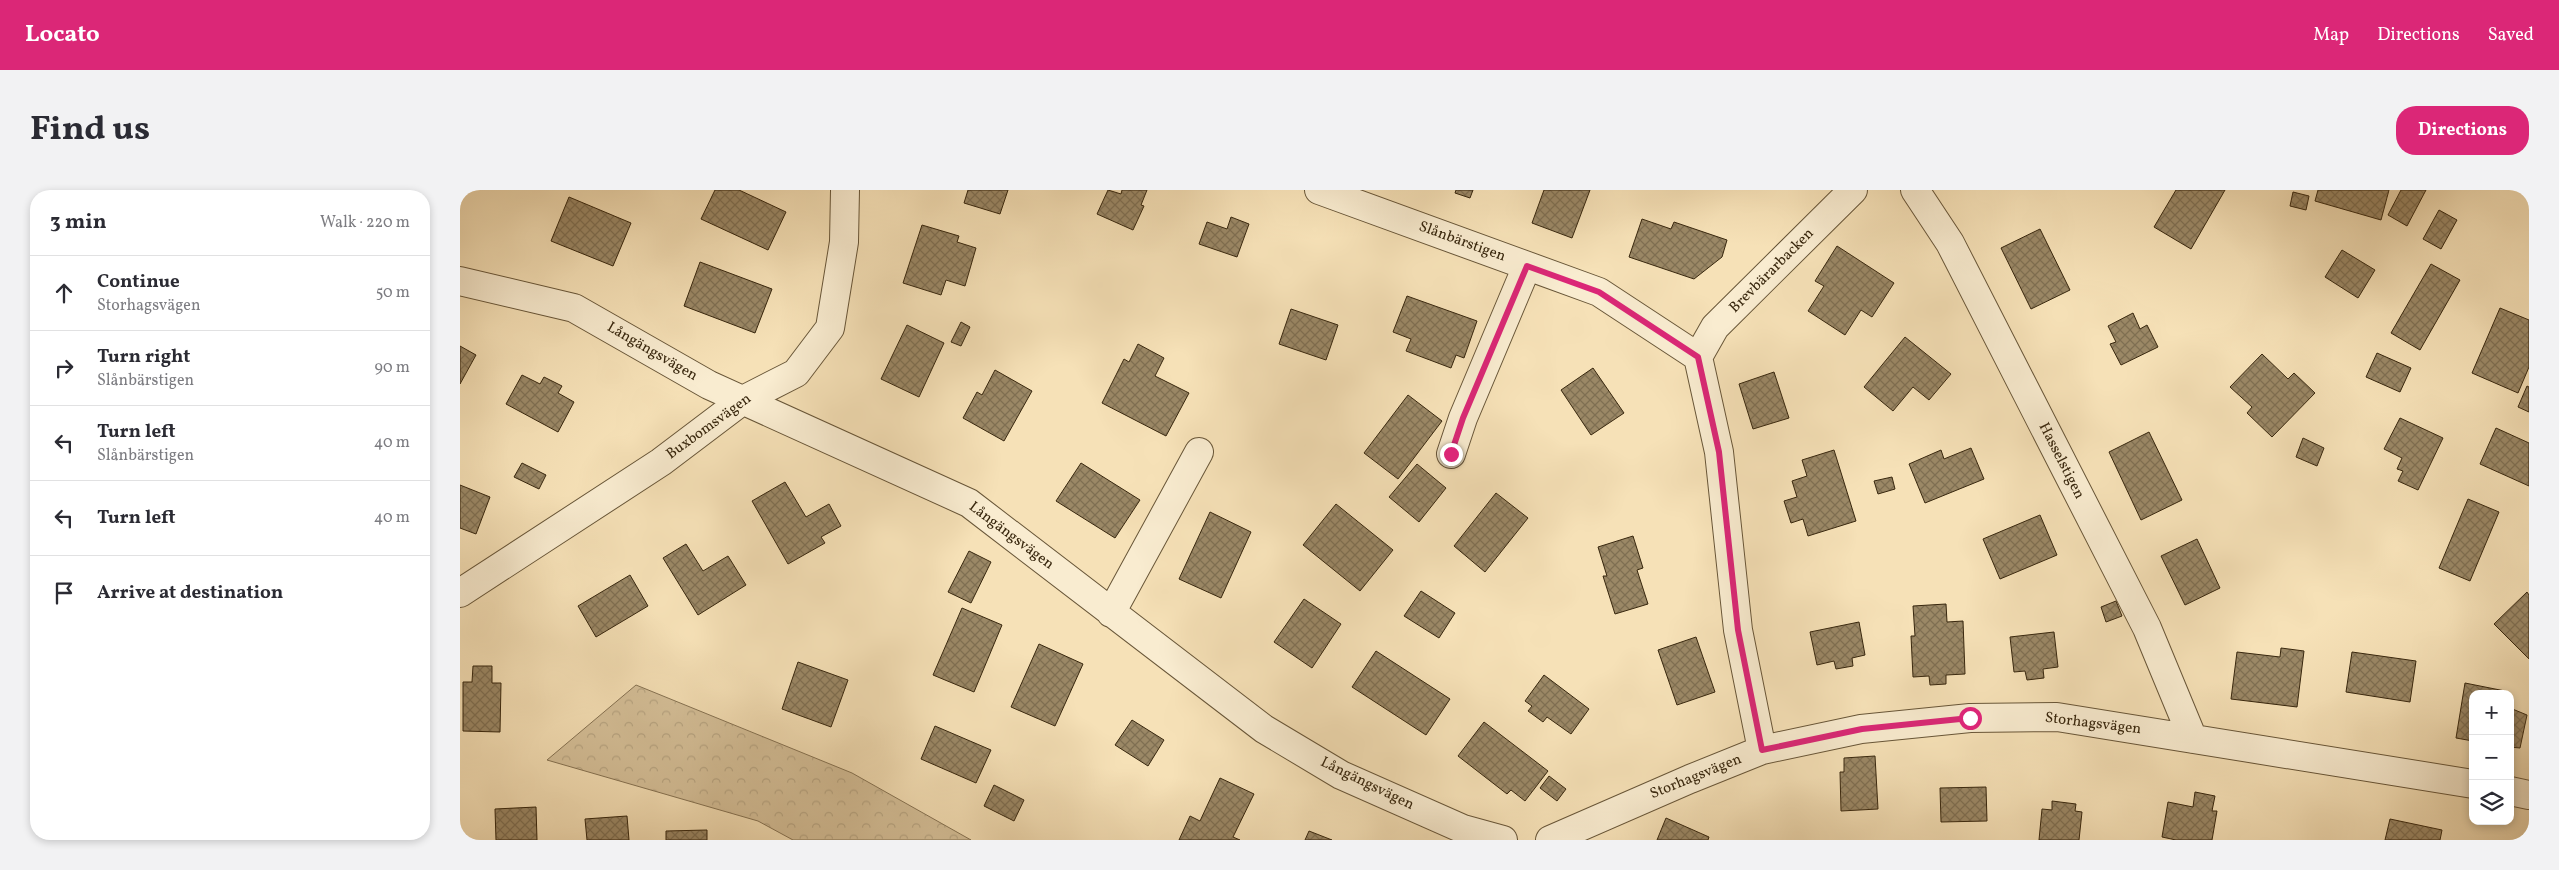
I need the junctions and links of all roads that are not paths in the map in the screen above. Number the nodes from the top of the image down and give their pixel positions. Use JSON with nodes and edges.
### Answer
{"nodes":[{"id":1,"x":845,"y":190,"type":"edge"},
{"id":2,"x":1319,"y":190,"type":"edge"},
{"id":3,"x":1853,"y":190,"type":"edge"},
{"id":4,"x":1916,"y":190,"type":"edge"},
{"id":5,"x":1527,"y":266,"type":"junction"},
{"id":6,"x":460,"y":281,"type":"edge"},
{"id":7,"x":1698,"y":357,"type":"junction"},
{"id":8,"x":743,"y":400,"type":"junction"},
{"id":9,"x":1199,"y":452,"type":"dead end"},
{"id":10,"x":1451,"y":454,"type":"dead end"},
{"id":11,"x":460,"y":593,"type":"edge"},
{"id":12,"x":1111,"y":613,"type":"junction"},
{"id":13,"x":2193,"y":739,"type":"junction"},
{"id":14,"x":1762,"y":750,"type":"junction"},
{"id":15,"x":2469,"y":783,"type":"edge"},
{"id":16,"x":2514,"y":792,"type":"edge"},
{"id":17,"x":2529,"y":794,"type":"edge"},
{"id":18,"x":1503,"y":840,"type":"edge"},
{"id":19,"x":1550,"y":840,"type":"edge"}],
"edges":[{"from":1,"to":8,"type":"street","name":"Buxbomsvägen"},
{"from":2,"to":5,"type":"street","name":"Slånbärstigen"},
{"from":3,"to":7,"type":"street","name":"Brevbärarbacken"},
{"from":4,"to":13,"type":"street","name":"Hasselstigen"},
{"from":5,"to":7,"type":"street","name":"Slånbärstigen"},
{"from":5,"to":10,"type":"street"},
{"from":6,"to":8,"type":"street","name":"Långängsvägen"},
{"from":7,"to":14,"type":"street"},
{"from":8,"to":11,"type":"street","name":"Buxbomsvägen"},
{"from":8,"to":12,"type":"street","name":"Långängsvägen"},
{"from":9,"to":12,"type":"street"},
{"from":12,"to":18,"type":"street","name":"Långängsvägen"},
{"from":13,"to":14,"type":"street","name":"Storhagsvägen"},
{"from":13,"to":15,"type":"street","name":"Storhagsvägen"},
{"from":14,"to":19,"type":"street","name":"Storhagsvägen"},
{"from":16,"to":17,"type":"street"}]}
